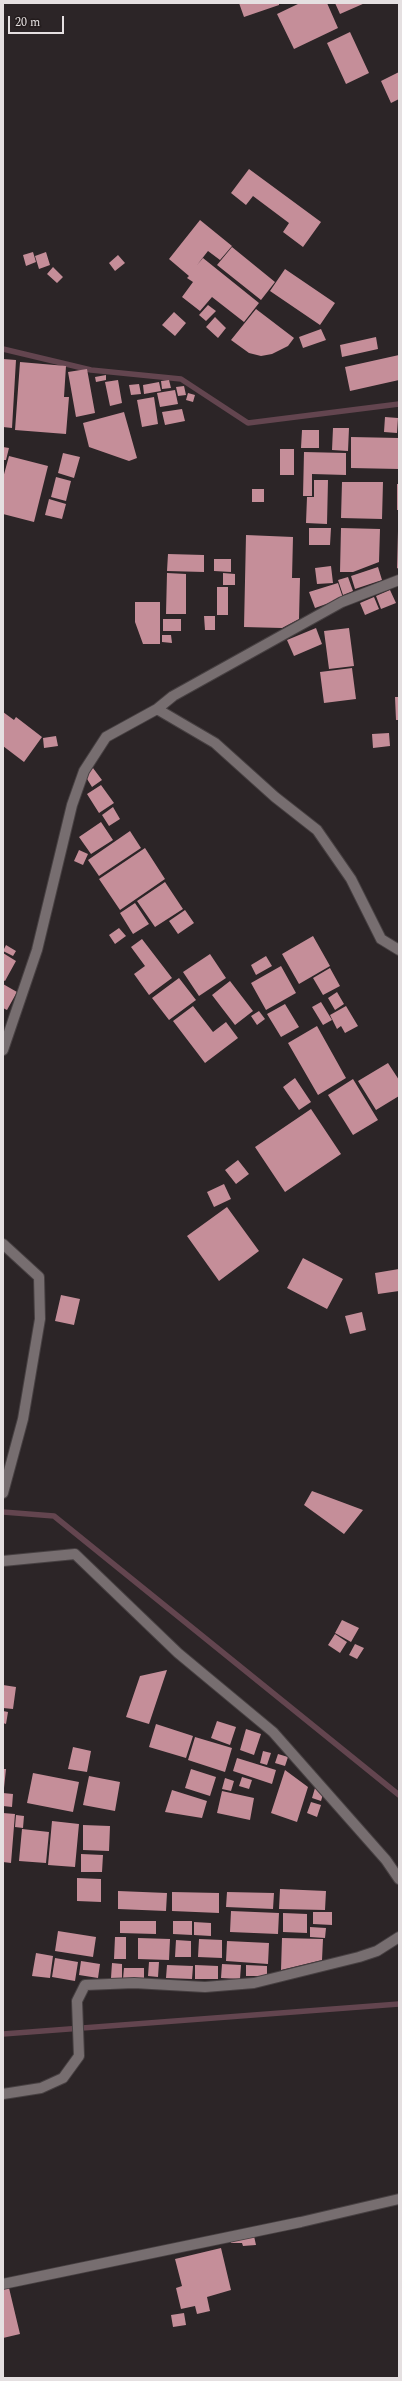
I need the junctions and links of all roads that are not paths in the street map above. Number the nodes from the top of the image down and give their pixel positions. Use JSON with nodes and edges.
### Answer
{"nodes":[{"id":1,"x":399,"y":580,"type":"edge"},
{"id":2,"x":157,"y":709,"type":"junction"},
{"id":3,"x":399,"y":950,"type":"edge"},
{"id":4,"x":3,"y":1050,"type":"edge"},
{"id":5,"x":3,"y":1244,"type":"edge"},
{"id":6,"x":3,"y":1493,"type":"edge"},
{"id":7,"x":3,"y":1561,"type":"edge"},
{"id":8,"x":399,"y":1879,"type":"edge"},
{"id":9,"x":399,"y":1937,"type":"edge"},
{"id":10,"x":3,"y":2094,"type":"edge"},
{"id":11,"x":399,"y":2199,"type":"edge"},
{"id":12,"x":3,"y":2284,"type":"edge"}],
"edges":[{"from":1,"to":2,"type":"street"},
{"from":2,"to":3,"type":"street"},
{"from":2,"to":4,"type":"street"},
{"from":5,"to":6,"type":"street"},
{"from":7,"to":8,"type":"street"},
{"from":9,"to":10,"type":"street"},
{"from":11,"to":12,"type":"street"}]}
